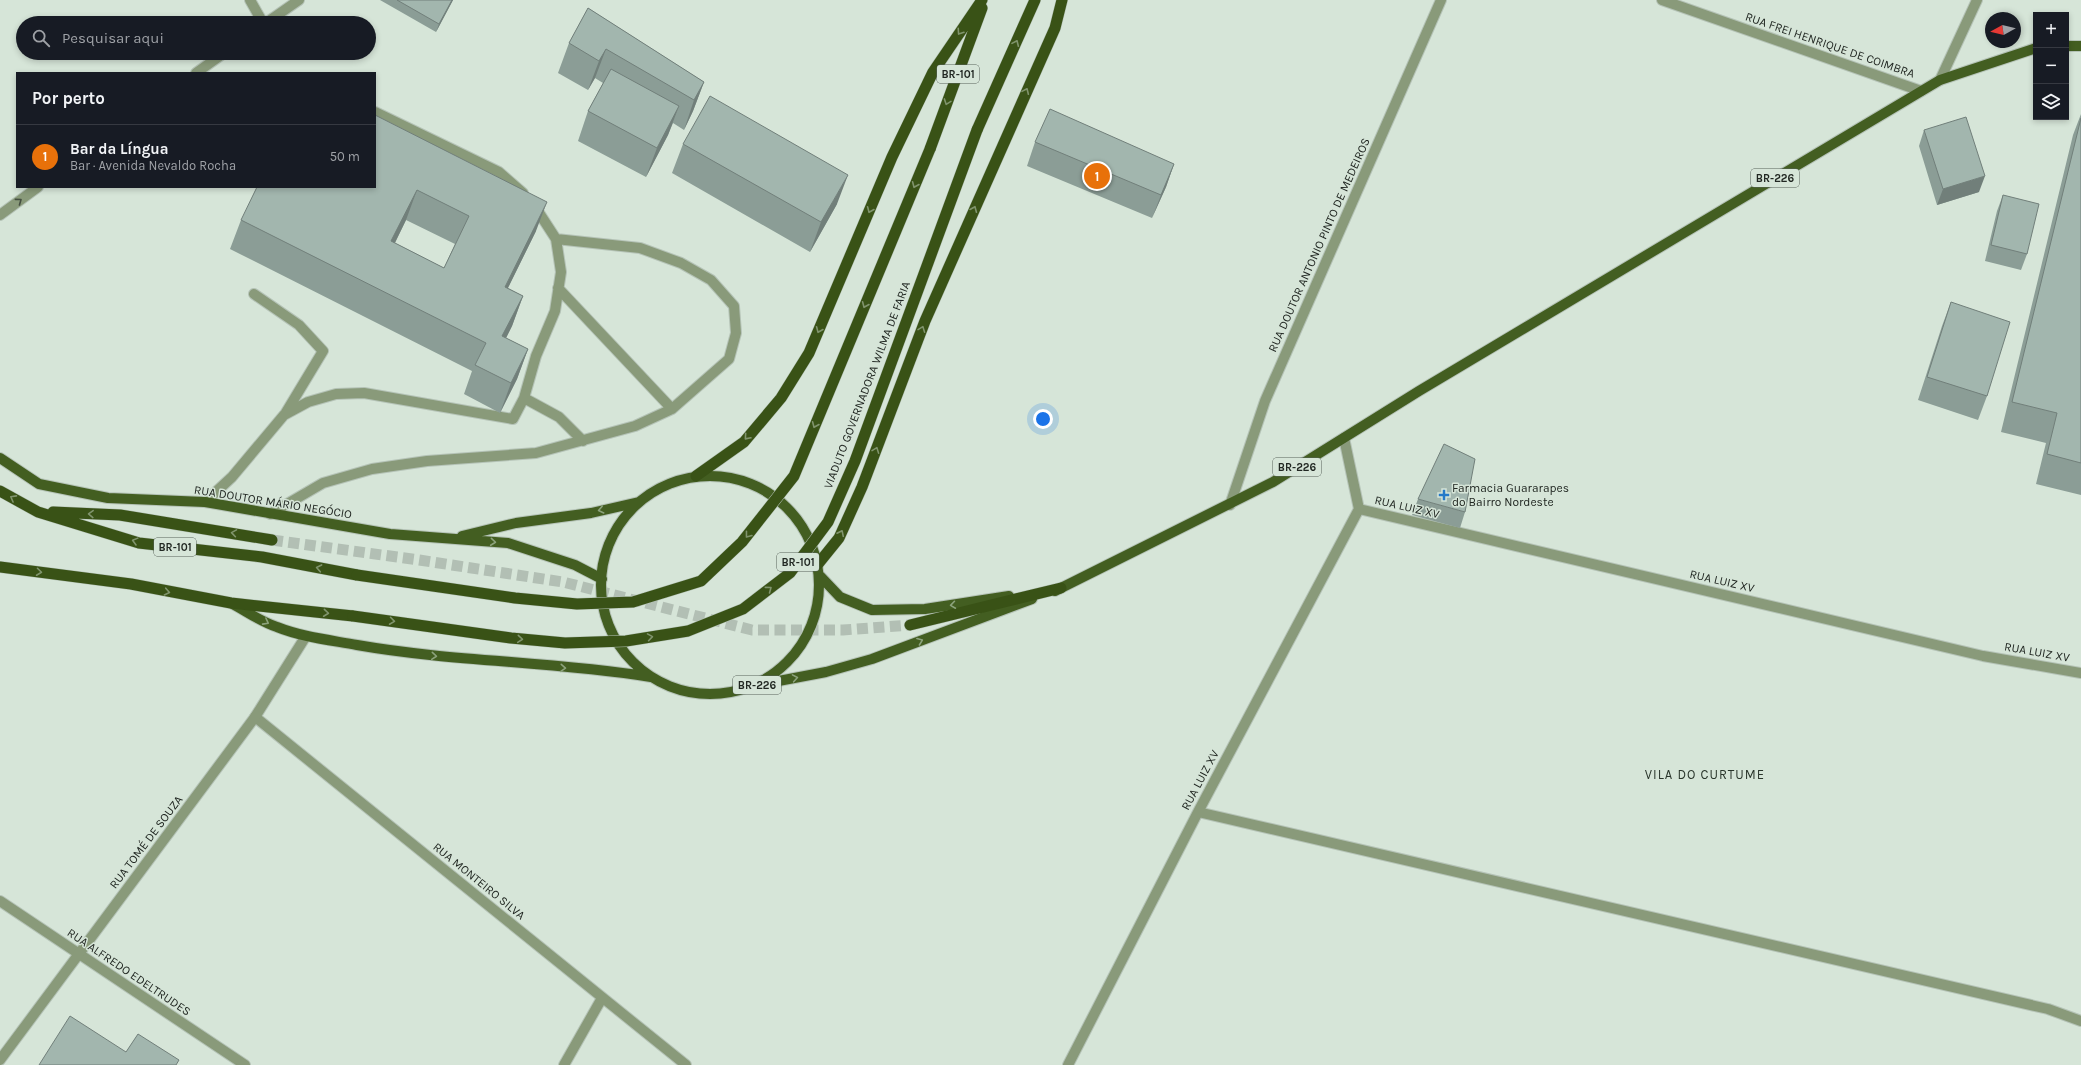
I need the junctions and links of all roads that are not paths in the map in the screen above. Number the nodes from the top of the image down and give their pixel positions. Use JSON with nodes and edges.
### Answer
{"nodes":[{"id":1,"x":250,"y":0,"type":"edge"},
{"id":2,"x":299,"y":0,"type":"edge"},
{"id":3,"x":984,"y":0,"type":"edge"},
{"id":4,"x":1035,"y":0,"type":"edge"},
{"id":5,"x":1062,"y":0,"type":"edge"},
{"id":6,"x":1441,"y":0,"type":"edge"},
{"id":7,"x":1662,"y":0,"type":"edge"},
{"id":8,"x":1977,"y":0,"type":"edge"},
{"id":9,"x":260,"y":16,"type":"edge"},
{"id":10,"x":275,"y":16,"type":"edge"},
{"id":11,"x":2069,"y":46,"type":"edge"},
{"id":12,"x":2081,"y":46,"type":"edge"},
{"id":13,"x":2033,"y":49,"type":"edge"},
{"id":14,"x":214,"y":60,"type":"edge"},
{"id":15,"x":197,"y":72,"type":"edge"},
{"id":16,"x":1940,"y":80,"type":"junction"},
{"id":17,"x":1921,"y":91,"type":"junction"},
{"id":18,"x":376,"y":112,"type":"edge"},
{"id":19,"x":37,"y":188,"type":"edge"},
{"id":20,"x":0,"y":215,"type":"edge"},
{"id":21,"x":556,"y":239,"type":"junction"},
{"id":22,"x":558,"y":288,"type":"junction"},
{"id":23,"x":254,"y":294,"type":"dead end"},
{"id":24,"x":524,"y":398,"type":"junction"},
{"id":25,"x":672,"y":409,"type":"junction"},
{"id":26,"x":284,"y":415,"type":"junction"},
{"id":27,"x":1344,"y":438,"type":"junction"},
{"id":28,"x":583,"y":442,"type":"junction"},
{"id":29,"x":0,"y":458,"type":"edge"},
{"id":30,"x":696,"y":476,"type":"junction"},
{"id":31,"x":0,"y":491,"type":"edge"},
{"id":32,"x":205,"y":502,"type":"junction"},
{"id":33,"x":639,"y":502,"type":"junction"},
{"id":34,"x":1230,"y":505,"type":"junction"},
{"id":35,"x":1359,"y":509,"type":"junction"},
{"id":36,"x":38,"y":512,"type":"junction"},
{"id":37,"x":270,"y":514,"type":"junction"},
{"id":38,"x":454,"y":538,"type":"junction"},
{"id":39,"x":272,"y":540,"type":"tunnel mouth"},
{"id":40,"x":818,"y":564,"type":"junction"},
{"id":41,"x":0,"y":567,"type":"edge"},
{"id":42,"x":820,"y":576,"type":"junction"},
{"id":43,"x":602,"y":580,"type":"junction"},
{"id":44,"x":1061,"y":588,"type":"junction"},
{"id":45,"x":231,"y":603,"type":"junction"},
{"id":46,"x":910,"y":625,"type":"tunnel mouth"},
{"id":47,"x":306,"y":636,"type":"junction"},
{"id":48,"x":2081,"y":673,"type":"edge"},
{"id":49,"x":651,"y":677,"type":"junction"},
{"id":50,"x":757,"y":685,"type":"junction"},
{"id":51,"x":256,"y":717,"type":"junction"},
{"id":52,"x":1198,"y":812,"type":"junction"},
{"id":53,"x":0,"y":901,"type":"edge"},
{"id":54,"x":79,"y":954,"type":"junction"},
{"id":55,"x":602,"y":998,"type":"junction"},
{"id":56,"x":2081,"y":1020,"type":"edge"},
{"id":57,"x":0,"y":1060,"type":"edge"},
{"id":58,"x":242,"y":1064,"type":"edge"},
{"id":59,"x":564,"y":1065,"type":"edge"},
{"id":60,"x":686,"y":1065,"type":"edge"},
{"id":61,"x":1068,"y":1065,"type":"edge"}],
"edges":[{"from":1,"to":9,"type":"street"},
{"from":2,"to":10,"type":"street"},
{"from":3,"to":30,"type":"highway","one_way":true},
{"from":3,"to":36,"type":"highway","number":"BR-101","one_way":true,"bridge":true},
{"from":45,"to":4,"type":"highway","name":"VIADUTO GOVERNADORA WILMA DE FARIA","number":"BR-101","one_way":true,"bridge":true},
{"from":40,"to":5,"type":"highway","one_way":true},
{"from":6,"to":34,"type":"street","name":"RUA DOUTOR ANTONIO PINTO DE MEDEIROS"},
{"from":7,"to":17,"type":"street","name":"RUA FREI HENRIQUE DE COIMBRA"},
{"from":8,"to":16,"type":"street"},
{"from":11,"to":12,"type":"main road"},
{"from":13,"to":16,"type":"main road","number":"BR-226"},
{"from":14,"to":15,"type":"street"},
{"from":16,"to":17,"type":"main road","number":"BR-226"},
{"from":17,"to":27,"type":"main road","number":"BR-226"},
{"from":18,"to":21,"type":"street"},
{"from":20,"to":19,"type":"street","one_way":true},
{"from":21,"to":22,"type":"street"},
{"from":21,"to":25,"type":"street"},
{"from":22,"to":24,"type":"street"},
{"from":22,"to":25,"type":"street"},
{"from":23,"to":26,"type":"street"},
{"from":24,"to":26,"type":"street"},
{"from":24,"to":28,"type":"street"},
{"from":25,"to":28,"type":"street"},
{"from":26,"to":32,"type":"street"},
{"from":27,"to":34,"type":"main road","number":"BR-226"},
{"from":27,"to":35,"type":"street","name":"RUA LUIZ XV"},
{"from":28,"to":37,"type":"street"},
{"from":29,"to":32,"type":"main road","name":"RUA DOUTOR MÁRIO NEGÓCIO"},
{"from":30,"to":33,"type":"main road","number":"BR-226"},
{"from":30,"to":40,"type":"main road","number":"BR-226"},
{"from":36,"to":31,"type":"highway","number":"BR-101","one_way":true},
{"from":32,"to":37,"type":"main road","name":"RUA DOUTOR MÁRIO NEGÓCIO"},
{"from":33,"to":38,"type":"main road","name":"RUA DOUTOR MÁRIO NEGÓCIO","one_way":true},
{"from":33,"to":43,"type":"main road","number":"BR-226"},
{"from":34,"to":44,"type":"main road","number":"BR-226"},
{"from":35,"to":48,"type":"street","name":"RUA LUIZ XV"},
{"from":35,"to":52,"type":"street","name":"RUA LUIZ XV"},
{"from":39,"to":36,"type":"highway","one_way":true},
{"from":37,"to":38,"type":"main road","name":"RUA DOUTOR MÁRIO NEGÓCIO"},
{"from":38,"to":43,"type":"main road","name":"RUA DOUTOR MÁRIO NEGÓCIO","one_way":true},
{"from":40,"to":42,"type":"main road","number":"BR-226"},
{"from":41,"to":45,"type":"highway","number":"BR-101","one_way":true},
{"from":44,"to":42,"type":"main road","number":"BR-226","one_way":true},
{"from":42,"to":50,"type":"main road","number":"BR-226"},
{"from":43,"to":49,"type":"main road","number":"BR-226"},
{"from":44,"to":46,"type":"highway"},
{"from":50,"to":44,"type":"main road","number":"BR-226","one_way":true},
{"from":45,"to":47,"type":"main road","one_way":true},
{"from":47,"to":49,"type":"main road","one_way":true},
{"from":47,"to":51,"type":"street","name":"RUA TOMÉ DE SOUZA"},
{"from":49,"to":50,"type":"main road","number":"BR-226"},
{"from":51,"to":54,"type":"street","name":"RUA TOMÉ DE SOUZA"},
{"from":51,"to":55,"type":"street","name":"RUA MONTEIRO SILVA"},
{"from":52,"to":56,"type":"street"},
{"from":52,"to":61,"type":"street","name":"RUA LUIZ XV"},
{"from":53,"to":54,"type":"street","name":"RUA ALFREDO EDELTRUDES"},
{"from":54,"to":57,"type":"street","name":"RUA TOMÉ DE SOUZA"},
{"from":54,"to":58,"type":"street","name":"RUA ALFREDO EDELTRUDES"},
{"from":55,"to":59,"type":"street"},
{"from":55,"to":60,"type":"street","name":"RUA MONTEIRO SILVA"}]}
